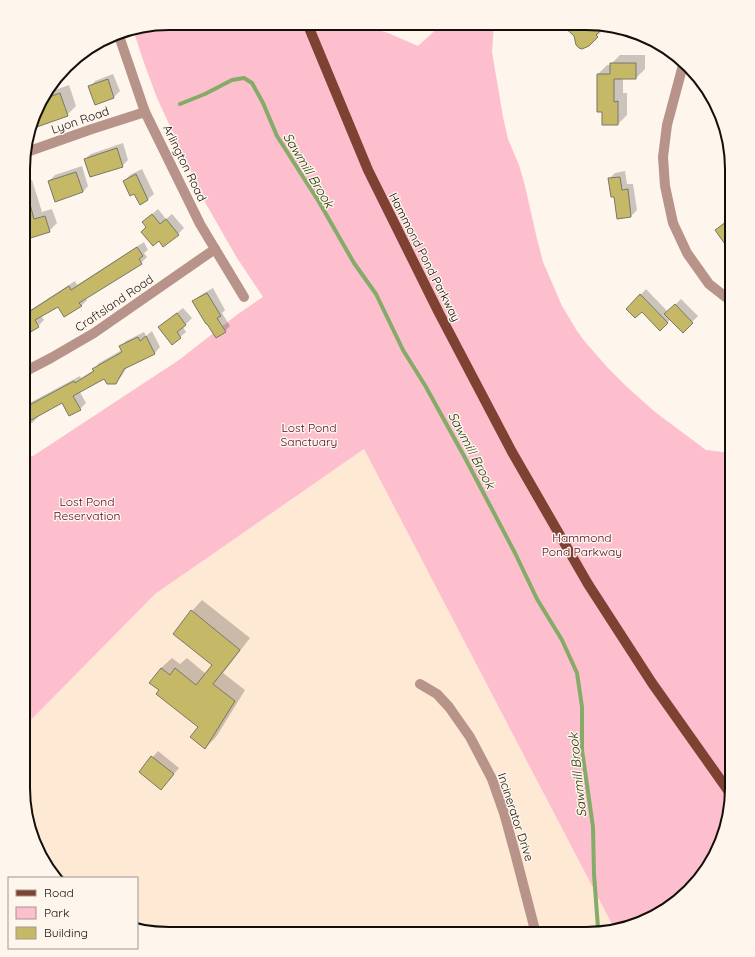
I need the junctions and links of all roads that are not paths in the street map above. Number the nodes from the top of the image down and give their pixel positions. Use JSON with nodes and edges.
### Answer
{"nodes":[{"id":1,"x":310,"y":30,"type":"edge"},
{"id":2,"x":120,"y":40,"type":"edge"},
{"id":3,"x":682,"y":69,"type":"edge"},
{"id":4,"x":145,"y":112,"type":"junction"},
{"id":5,"x":31,"y":150,"type":"edge"},
{"id":6,"x":214,"y":249,"type":"junction"},
{"id":7,"x":244,"y":297,"type":"dead end"},
{"id":8,"x":725,"y":297,"type":"edge"},
{"id":9,"x":30,"y":369,"type":"edge"},
{"id":10,"x":420,"y":684,"type":"dead end"},
{"id":11,"x":725,"y":786,"type":"edge"},
{"id":12,"x":534,"y":927,"type":"edge"}],
"edges":[{"from":1,"to":11,"type":"main road","name":"Hammond Pond Parkway"},
{"from":2,"to":4,"type":"street","name":"Arlington Road"},
{"from":3,"to":8,"type":"street"},
{"from":4,"to":5,"type":"street","name":"Lyon Road"},
{"from":4,"to":6,"type":"street","name":"Arlington Road"},
{"from":6,"to":7,"type":"street","name":"Arlington Road"},
{"from":6,"to":9,"type":"street","name":"Craftsland Road"},
{"from":10,"to":12,"type":"street","name":"Incinerator Drive"}]}
